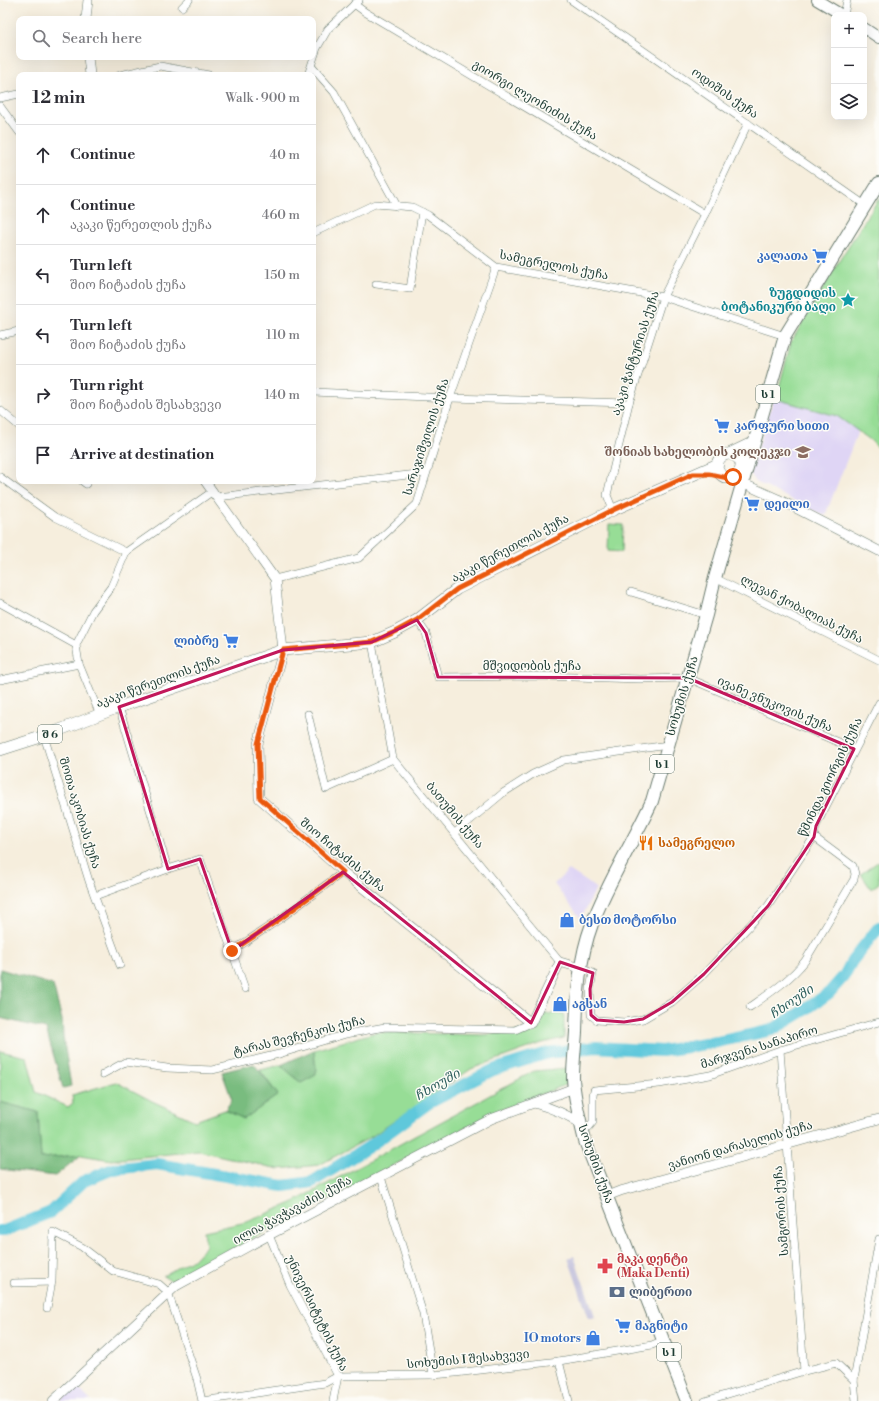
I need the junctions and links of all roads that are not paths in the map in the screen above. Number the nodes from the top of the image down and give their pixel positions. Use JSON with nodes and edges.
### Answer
{"nodes":[{"id":1,"x":88,"y":0,"type":"edge"},
{"id":2,"x":189,"y":0,"type":"edge"},
{"id":3,"x":571,"y":0,"type":"edge"},
{"id":4,"x":817,"y":0,"type":"edge"},
{"id":5,"x":847,"y":0,"type":"edge"},
{"id":6,"x":356,"y":2,"type":"edge"},
{"id":7,"x":182,"y":7,"type":"dead end"},
{"id":8,"x":838,"y":12,"type":"edge"},
{"id":9,"x":844,"y":12,"type":"edge"},
{"id":10,"x":86,"y":16,"type":"edge"},
{"id":11,"x":867,"y":30,"type":"edge"},
{"id":12,"x":877,"y":36,"type":"edge"},
{"id":13,"x":316,"y":52,"type":"edge"},
{"id":14,"x":88,"y":60,"type":"edge"},
{"id":15,"x":314,"y":60,"type":"edge"},
{"id":16,"x":312,"y":67,"type":"junction"},
{"id":17,"x":90,"y":72,"type":"edge"},
{"id":18,"x":133,"y":72,"type":"edge"},
{"id":19,"x":193,"y":72,"type":"edge"},
{"id":20,"x":310,"y":72,"type":"edge"},
{"id":21,"x":16,"y":95,"type":"edge"},
{"id":22,"x":0,"y":98,"type":"edge"},
{"id":23,"x":0,"y":106,"type":"edge"},
{"id":24,"x":748,"y":123,"type":"junction"},
{"id":25,"x":16,"y":128,"type":"edge"},
{"id":26,"x":879,"y":183,"type":"edge"},
{"id":27,"x":865,"y":205,"type":"junction"},
{"id":28,"x":397,"y":206,"type":"junction"},
{"id":29,"x":422,"y":212,"type":"junction"},
{"id":30,"x":705,"y":214,"type":"junction"},
{"id":31,"x":316,"y":232,"type":"edge"},
{"id":32,"x":496,"y":267,"type":"junction"},
{"id":33,"x":376,"y":284,"type":"dead end"},
{"id":34,"x":663,"y":297,"type":"junction"},
{"id":35,"x":16,"y":332,"type":"edge"},
{"id":36,"x":0,"y":335,"type":"edge"},
{"id":37,"x":784,"y":336,"type":"junction"},
{"id":38,"x":316,"y":392,"type":"edge"},
{"id":39,"x":450,"y":398,"type":"junction"},
{"id":40,"x":629,"y":403,"type":"junction"},
{"id":41,"x":0,"y":410,"type":"edge"},
{"id":42,"x":16,"y":423,"type":"edge"},
{"id":43,"x":754,"y":442,"type":"junction"},
{"id":44,"x":729,"y":454,"type":"junction"},
{"id":45,"x":718,"y":464,"type":"junction"},
{"id":46,"x":744,"y":465,"type":"junction"},
{"id":47,"x":426,"y":473,"type":"junction"},
{"id":48,"x":693,"y":474,"type":"junction"},
{"id":49,"x":709,"y":474,"type":"junction"},
{"id":50,"x":0,"y":476,"type":"edge"},
{"id":51,"x":726,"y":477,"type":"junction"},
{"id":52,"x":207,"y":484,"type":"edge"},
{"id":53,"x":315,"y":484,"type":"edge"},
{"id":54,"x":316,"y":484,"type":"edge"},
{"id":55,"x":741,"y":488,"type":"junction"},
{"id":56,"x":215,"y":494,"type":"junction"},
{"id":57,"x":613,"y":510,"type":"junction"},
{"id":58,"x":879,"y":551,"type":"edge"},
{"id":59,"x":126,"y":552,"type":"junction"},
{"id":60,"x":714,"y":578,"type":"junction"},
{"id":61,"x":275,"y":579,"type":"junction"},
{"id":62,"x":630,"y":592,"type":"dead end"},
{"id":63,"x":1,"y":605,"type":"edge"},
{"id":64,"x":706,"y":615,"type":"junction"},
{"id":65,"x":417,"y":620,"type":"junction"},
{"id":66,"x":372,"y":642,"type":"junction"},
{"id":67,"x":76,"y":644,"type":"junction"},
{"id":68,"x":283,"y":650,"type":"junction"},
{"id":69,"x":879,"y":660,"type":"edge"},
{"id":70,"x":79,"y":664,"type":"junction"},
{"id":71,"x":688,"y":678,"type":"junction"},
{"id":72,"x":0,"y":680,"type":"edge"},
{"id":73,"x":879,"y":703,"type":"edge"},
{"id":74,"x":120,"y":707,"type":"junction"},
{"id":75,"x":308,"y":714,"type":"dead end"},
{"id":76,"x":100,"y":715,"type":"junction"},
{"id":77,"x":44,"y":736,"type":"junction"},
{"id":78,"x":668,"y":745,"type":"junction"},
{"id":79,"x":854,"y":749,"type":"junction"},
{"id":80,"x":0,"y":750,"type":"edge"},
{"id":81,"x":393,"y":759,"type":"junction"},
{"id":82,"x":455,"y":833,"type":"junction"},
{"id":83,"x":814,"y":837,"type":"junction"},
{"id":84,"x":168,"y":869,"type":"junction"},
{"id":85,"x":343,"y":872,"type":"junction"},
{"id":86,"x":95,"y":896,"type":"junction"},
{"id":87,"x":232,"y":951,"type":"junction"},
{"id":88,"x":560,"y":962,"type":"junction"},
{"id":89,"x":120,"y":965,"type":"dead end"},
{"id":90,"x":579,"y":974,"type":"junction"},
{"id":91,"x":245,"y":989,"type":"dead end"},
{"id":92,"x":750,"y":1007,"type":"dead end"},
{"id":93,"x":879,"y":1022,"type":"edge"},
{"id":94,"x":531,"y":1023,"type":"junction"},
{"id":95,"x":780,"y":1050,"type":"junction"},
{"id":96,"x":103,"y":1074,"type":"dead end"},
{"id":97,"x":574,"y":1083,"type":"junction"},
{"id":98,"x":534,"y":1103,"type":"junction"},
{"id":99,"x":879,"y":1119,"type":"edge"},
{"id":100,"x":581,"y":1127,"type":"junction"},
{"id":101,"x":786,"y":1144,"type":"junction"},
{"id":102,"x":382,"y":1177,"type":"junction"},
{"id":103,"x":607,"y":1196,"type":"junction"},
{"id":104,"x":269,"y":1235,"type":"junction"},
{"id":105,"x":879,"y":1240,"type":"edge"},
{"id":106,"x":52,"y":1282,"type":"junction"},
{"id":107,"x":14,"y":1283,"type":"dead end"},
{"id":108,"x":168,"y":1292,"type":"junction"},
{"id":109,"x":46,"y":1308,"type":"dead end"},
{"id":110,"x":664,"y":1340,"type":"junction"},
{"id":111,"x":559,"y":1361,"type":"junction"},
{"id":112,"x":804,"y":1370,"type":"junction"},
{"id":113,"x":433,"y":1375,"type":"junction"},
{"id":114,"x":338,"y":1376,"type":"junction"},
{"id":115,"x":854,"y":1380,"type":"junction"},
{"id":116,"x":53,"y":1401,"type":"edge"},
{"id":117,"x":202,"y":1401,"type":"edge"},
{"id":118,"x":332,"y":1401,"type":"edge"},
{"id":119,"x":569,"y":1401,"type":"edge"},
{"id":120,"x":687,"y":1401,"type":"edge"},
{"id":121,"x":704,"y":1401,"type":"edge"},
{"id":122,"x":856,"y":1401,"type":"edge"}],
"edges":[{"from":1,"to":10,"type":"street"},
{"from":2,"to":7,"type":"street"},
{"from":3,"to":24,"type":"street","name":"ოდიშის ქუჩა"},
{"from":4,"to":8,"type":"main road"},
{"from":5,"to":9,"type":"street"},
{"from":6,"to":13,"type":"street"},
{"from":6,"to":30,"type":"street","name":"გიორგი ლეონიძის ქუჩა"},
{"from":11,"to":12,"type":"main road"},
{"from":14,"to":17,"type":"street"},
{"from":15,"to":16,"type":"street"},
{"from":16,"to":20,"type":"street"},
{"from":16,"to":28,"type":"street"},
{"from":18,"to":19,"type":"street"},
{"from":21,"to":22,"type":"street"},
{"from":23,"to":25,"type":"street"},
{"from":24,"to":27,"type":"street","name":"ოდიშის ქუჩა"},
{"from":24,"to":30,"type":"street","name":"აკაკი ჭანტურიას ქუჩა"},
{"from":26,"to":27,"type":"highway","name":"სოხუმის ქუჩა","number":"ს 1"},
{"from":27,"to":37,"type":"highway","name":"სოხუმის ქუჩა","number":"ს 1"},
{"from":28,"to":29,"type":"street","name":"სამეგრელოს ქუჩა"},
{"from":28,"to":31,"type":"street","name":"სამეგრელოს ქუჩა"},
{"from":29,"to":32,"type":"street","name":"სამეგრელოს ქუჩა"},
{"from":29,"to":33,"type":"street"},
{"from":30,"to":34,"type":"street","name":"აკაკი ჭანტურიას ქუჩა"},
{"from":32,"to":34,"type":"street","name":"სამეგრელოს ქუჩა"},
{"from":32,"to":39,"type":"street","name":"სარაჯიშვილის ქუჩა"},
{"from":34,"to":37,"type":"street","name":"სამეგრელოს ქუჩა"},
{"from":34,"to":40,"type":"street","name":"აკაკი ჭანტურიას ქუჩა"},
{"from":35,"to":36,"type":"street"},
{"from":37,"to":43,"type":"highway","name":"სოხუმის ქუჩა","number":"ს 1"},
{"from":38,"to":39,"type":"street"},
{"from":39,"to":40,"type":"street"},
{"from":39,"to":47,"type":"street","name":"სარაჯიშვილის ქუჩა"},
{"from":40,"to":57,"type":"street","name":"აკაკი ჭანტურიას ქუჩა"},
{"from":41,"to":42,"type":"street"},
{"from":43,"to":44,"type":"main road","number":"შ 6"},
{"from":43,"to":46,"type":"highway","name":"სოხუმის ქუჩა","number":"ს 1"},
{"from":44,"to":45,"type":"main road","number":"შ 6"},
{"from":44,"to":46,"type":"main road"},
{"from":45,"to":48,"type":"main road","number":"შ 6"},
{"from":45,"to":51,"type":"main road"},
{"from":46,"to":51,"type":"main road"},
{"from":46,"to":55,"type":"highway","name":"სოხუმის ქუჩა","number":"ს 1"},
{"from":47,"to":54,"type":"street"},
{"from":47,"to":61,"type":"street","name":"სარაჯიშვილის ქუჩა"},
{"from":48,"to":49,"type":"main road","number":"შ 6"},
{"from":48,"to":57,"type":"main road","name":"აკაკი წერეთლის ქუჩა","number":"შ 6"},
{"from":49,"to":51,"type":"main road","number":"შ 6"},
{"from":49,"to":55,"type":"main road","number":"შ 6"},
{"from":50,"to":59,"type":"street"},
{"from":51,"to":55,"type":"main road","number":"შ 6"},
{"from":52,"to":56,"type":"street"},
{"from":53,"to":56,"type":"street"},
{"from":55,"to":58,"type":"street"},
{"from":55,"to":60,"type":"highway","name":"სოხუმის ქუჩა","number":"ს 1"},
{"from":56,"to":59,"type":"street"},
{"from":56,"to":61,"type":"street"},
{"from":57,"to":65,"type":"main road","name":"აკაკი წერეთლის ქუჩა","number":"შ 6"},
{"from":59,"to":67,"type":"street"},
{"from":60,"to":64,"type":"highway","name":"სოხუმის ქუჩა","number":"ს 1"},
{"from":60,"to":69,"type":"street","name":"ლევან ქობალიას ქუჩა"},
{"from":61,"to":68,"type":"street"},
{"from":62,"to":64,"type":"street"},
{"from":63,"to":67,"type":"street"},
{"from":64,"to":71,"type":"highway","name":"სოხუმის ქუჩა","number":"ს 1"},
{"from":65,"to":66,"type":"main road","name":"აკაკი წერეთლის ქუჩა","number":"შ 6"},
{"from":65,"to":71,"type":"street","name":"მშვიდობის ქუჩა"},
{"from":66,"to":68,"type":"main road","name":"აკაკი წერეთლის ქუჩა","number":"შ 6"},
{"from":66,"to":81,"type":"street","name":"ბათუმის ქუჩა"},
{"from":67,"to":70,"type":"street"},
{"from":68,"to":74,"type":"main road","name":"აკაკი წერეთლის ქუჩა","number":"შ 6"},
{"from":68,"to":85,"type":"street","name":"შიო ჩიტაძის ქუჩა"},
{"from":70,"to":72,"type":"street"},
{"from":70,"to":76,"type":"street"},
{"from":71,"to":78,"type":"highway","name":"სოხუმის ქუჩა","number":"ს 1"},
{"from":71,"to":79,"type":"street","name":"ივანე ვნუკოვის ქუჩა"},
{"from":73,"to":79,"type":"street","name":"წმინდა გიორგის ქუჩა"},
{"from":74,"to":76,"type":"main road","name":"აკაკი წერეთლის ქუჩა","number":"შ 6"},
{"from":74,"to":84,"type":"street"},
{"from":75,"to":81,"type":"street"},
{"from":76,"to":77,"type":"main road","name":"აკაკი წერეთლის ქუჩა","number":"შ 6"},
{"from":77,"to":80,"type":"main road","name":"აკაკი წერეთლის ქუჩა","number":"შ 6"},
{"from":77,"to":86,"type":"street","name":"შოთა აკობიას ქუჩა"},
{"from":78,"to":82,"type":"street"},
{"from":78,"to":90,"type":"highway","name":"სოხუმის ქუჩა","number":"ს 1"},
{"from":79,"to":83,"type":"street","name":"წმინდა გიორგის ქუჩა"},
{"from":81,"to":82,"type":"street","name":"ბათუმის ქუჩა"},
{"from":82,"to":88,"type":"street","name":"ბათუმის ქუჩა"},
{"from":83,"to":90,"type":"street","name":"წმინდა გიორგის ქუჩა"},
{"from":83,"to":92,"type":"street"},
{"from":84,"to":86,"type":"street"},
{"from":84,"to":87,"type":"street"},
{"from":85,"to":87,"type":"street"},
{"from":85,"to":94,"type":"street","name":"შიო ჩიტაძის ქუჩა"},
{"from":86,"to":89,"type":"street","name":"შოთა აკობიას ქუჩა"},
{"from":87,"to":91,"type":"street"},
{"from":88,"to":90,"type":"street"},
{"from":88,"to":94,"type":"street"},
{"from":90,"to":97,"type":"highway","name":"სოხუმის ქუჩა","number":"ს 1"},
{"from":93,"to":95,"type":"street","name":"მარჯვენა სანაპირო"},
{"from":94,"to":96,"type":"street","name":"ტარას შევჩენკოს ქუჩა"},
{"from":95,"to":100,"type":"street","name":"მარჯვენა სანაპირო"},
{"from":95,"to":101,"type":"street","name":"სამგორის ქუჩა"},
{"from":97,"to":98,"type":"street","name":"ილია ჭავჭავაძის ქუჩა"},
{"from":97,"to":100,"type":"highway","name":"სოხუმის ქუჩა","number":"ს 1"},
{"from":98,"to":100,"type":"street"},
{"from":98,"to":102,"type":"street","name":"ილია ჭავჭავაძის ქუჩა"},
{"from":99,"to":101,"type":"street","name":"ვანიონ დარასელის ქუჩა"},
{"from":100,"to":103,"type":"highway","name":"სოხუმის ქუჩა","number":"ს 1"},
{"from":101,"to":103,"type":"street","name":"ვანიონ დარასელის ქუჩა"},
{"from":101,"to":112,"type":"street","name":"სამგორის ქუჩა"},
{"from":102,"to":104,"type":"street","name":"ილია ჭავჭავაძის ქუჩა"},
{"from":102,"to":113,"type":"street"},
{"from":103,"to":110,"type":"highway","name":"სოხუმის ქუჩა","number":"ს 1"},
{"from":104,"to":108,"type":"street","name":"ილია ჭავჭავაძის ქუჩა"},
{"from":104,"to":114,"type":"street","name":"უნივერსიტეტის ქუჩა"},
{"from":105,"to":115,"type":"street"},
{"from":106,"to":107,"type":"street"},
{"from":106,"to":108,"type":"street"},
{"from":106,"to":109,"type":"street"},
{"from":108,"to":116,"type":"street","name":"ილია ჭავჭავაძის ქუჩა"},
{"from":108,"to":117,"type":"street"},
{"from":110,"to":111,"type":"street","name":"სოხუმის I შესახვევი"},
{"from":110,"to":120,"type":"highway","name":"სოხუმის ქუჩა","number":"ს 1"},
{"from":111,"to":113,"type":"street","name":"სოხუმის I შესახვევი"},
{"from":111,"to":119,"type":"street"},
{"from":112,"to":115,"type":"street"},
{"from":112,"to":121,"type":"street"},
{"from":113,"to":114,"type":"street","name":"სოხუმის I შესახვევი"},
{"from":114,"to":117,"type":"street","name":"სოხუმის I შესახვევი"},
{"from":114,"to":118,"type":"street","name":"უნივერსიტეტის ქუჩა"},
{"from":115,"to":122,"type":"street"}]}
